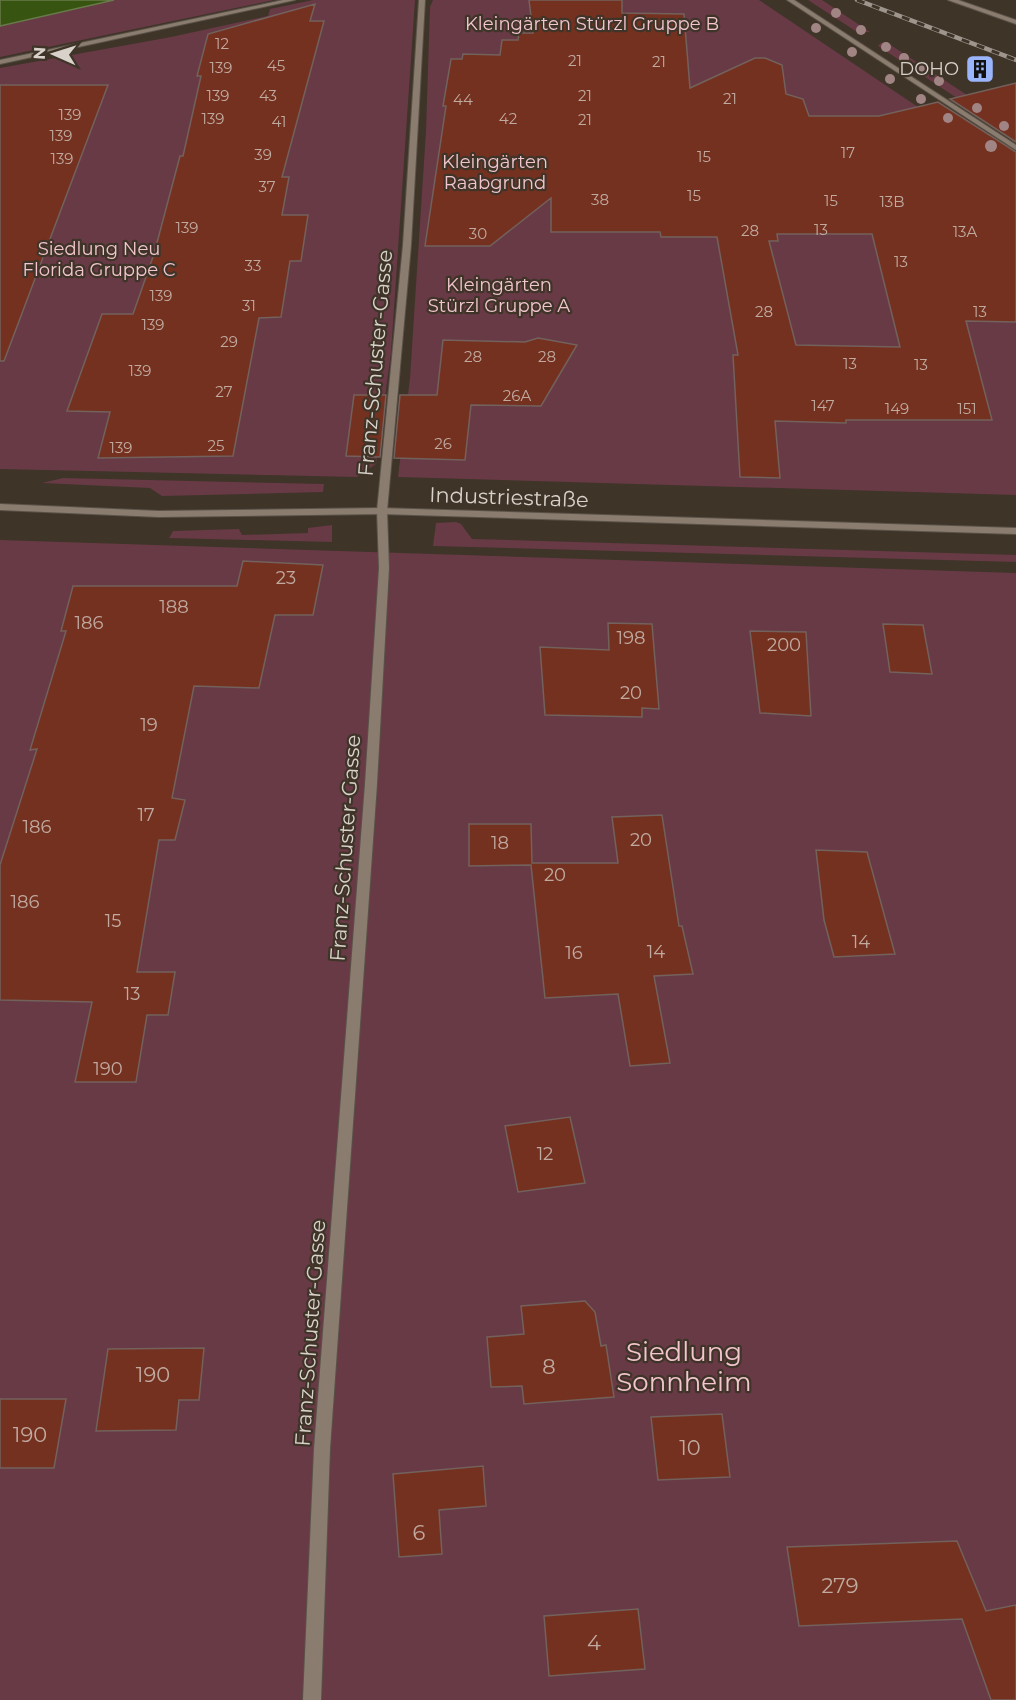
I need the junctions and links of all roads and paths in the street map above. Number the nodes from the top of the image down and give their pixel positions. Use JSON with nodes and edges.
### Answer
{"nodes":[{"id":1,"x":292,"y":0,"type":"edge"},
{"id":2,"x":422,"y":0,"type":"edge"},
{"id":3,"x":790,"y":0,"type":"edge"},
{"id":4,"x":951,"y":0,"type":"edge"},
{"id":5,"x":1016,"y":22,"type":"edge"},
{"id":6,"x":0,"y":62,"type":"edge"},
{"id":7,"x":1016,"y":148,"type":"edge"},
{"id":8,"x":0,"y":507,"type":"edge"},
{"id":9,"x":382,"y":512,"type":"junction"},
{"id":10,"x":1016,"y":531,"type":"edge"},
{"id":11,"x":312,"y":1700,"type":"edge"}],
"edges":[{"from":1,"to":6,"type":"street"},
{"from":2,"to":9,"type":"street","name":"Franz-Schuster-Gasse"},
{"from":3,"to":7,"type":"street"},
{"from":4,"to":5,"type":"street"},
{"from":8,"to":9,"type":"street","name":"Industriestraße"},
{"from":9,"to":10,"type":"street","name":"Industriestraße"},
{"from":9,"to":11,"type":"street","name":"Franz-Schuster-Gasse"}]}
